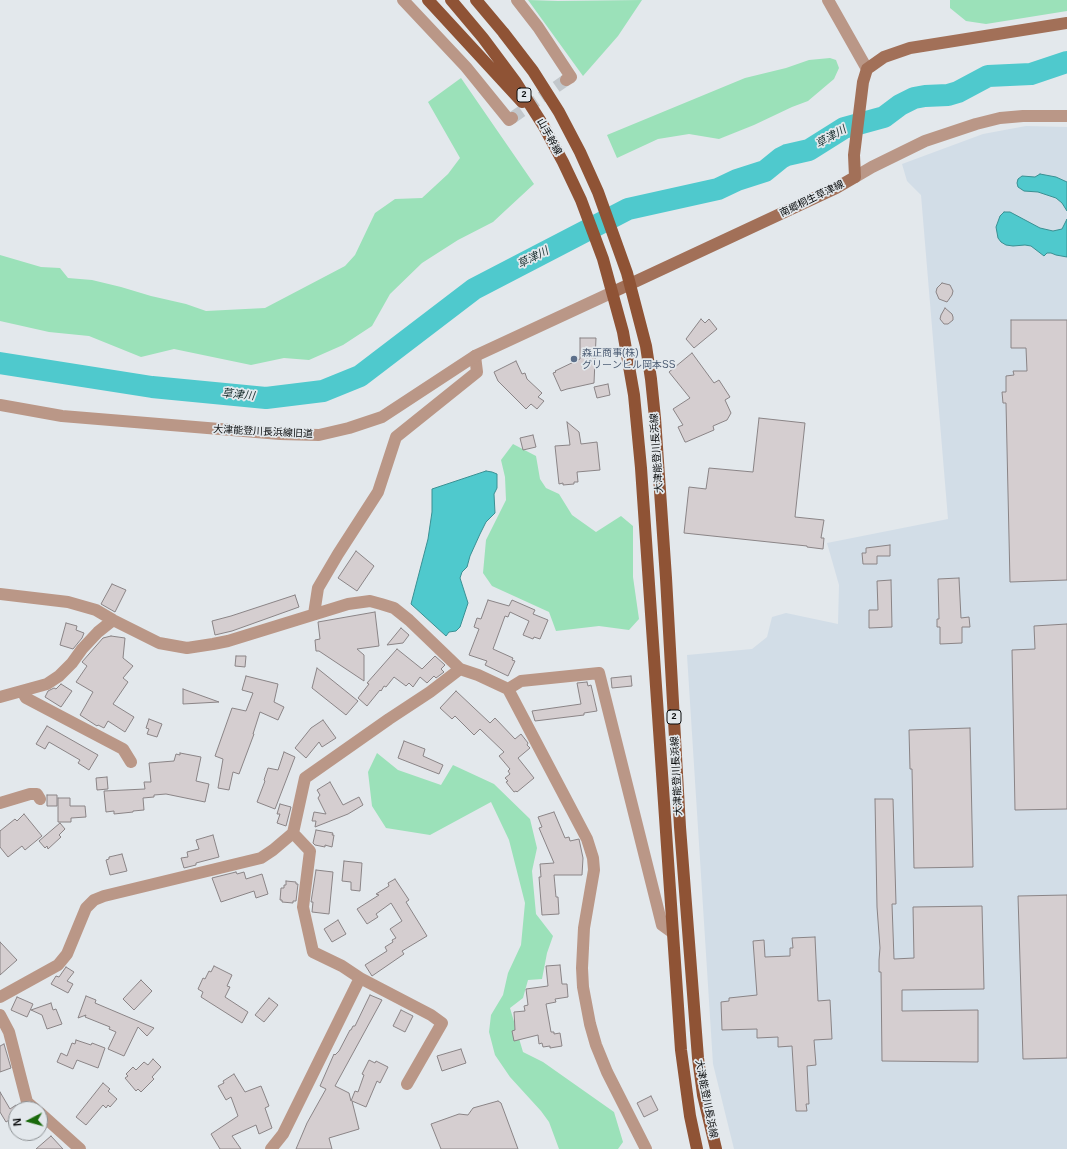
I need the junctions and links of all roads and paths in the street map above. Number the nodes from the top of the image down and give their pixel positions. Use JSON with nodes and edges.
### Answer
{"nodes":[{"id":1,"x":403,"y":0,"type":"edge"},
{"id":2,"x":428,"y":0,"type":"edge"},
{"id":3,"x":451,"y":0,"type":"edge"},
{"id":4,"x":476,"y":0,"type":"edge"},
{"id":5,"x":517,"y":0,"type":"edge"},
{"id":6,"x":828,"y":0,"type":"edge"},
{"id":7,"x":1067,"y":23,"type":"edge"},
{"id":8,"x":867,"y":69,"type":"junction"},
{"id":9,"x":566,"y":80,"type":"dead end"},
{"id":10,"x":1067,"y":116,"type":"edge"},
{"id":11,"x":512,"y":118,"type":"dead end"},
{"id":12,"x":543,"y":125,"type":"junction"},
{"id":13,"x":855,"y":177,"type":"junction"},
{"id":14,"x":630,"y":285,"type":"junction"},
{"id":15,"x":613,"y":292,"type":"junction"},
{"id":16,"x":476,"y":356,"type":"junction"},
{"id":17,"x":0,"y":405,"type":"edge"},
{"id":18,"x":0,"y":594,"type":"edge"},
{"id":19,"x":314,"y":614,"type":"junction"},
{"id":20,"x":112,"y":620,"type":"junction"},
{"id":21,"x":460,"y":669,"type":"junction"},
{"id":22,"x":508,"y":689,"type":"junction"},
{"id":23,"x":22,"y":691,"type":"junction"},
{"id":24,"x":0,"y":697,"type":"edge"},
{"id":25,"x":132,"y":762,"type":"dead end"},
{"id":26,"x":40,"y":800,"type":"dead end"},
{"id":27,"x":0,"y":803,"type":"edge"},
{"id":28,"x":293,"y":833,"type":"junction"},
{"id":29,"x":673,"y":934,"type":"junction"},
{"id":30,"x":360,"y":978,"type":"junction"},
{"id":31,"x":0,"y":997,"type":"edge"},
{"id":32,"x":0,"y":1015,"type":"edge"},
{"id":33,"x":408,"y":1084,"type":"dead end"},
{"id":34,"x":28,"y":1101,"type":"edge"},
{"id":35,"x":48,"y":1120,"type":"edge"},
{"id":36,"x":80,"y":1149,"type":"edge"},
{"id":37,"x":271,"y":1149,"type":"edge"},
{"id":38,"x":646,"y":1149,"type":"edge"},
{"id":39,"x":697,"y":1149,"type":"edge"},
{"id":40,"x":716,"y":1149,"type":"edge"}],
"edges":[{"from":1,"to":11,"type":"street"},
{"from":2,"to":12,"type":"main road"},
{"from":3,"to":12,"type":"main road","name":"山手幹線","number":"2"},
{"from":4,"to":14,"type":"main road","name":"山手幹線","number":"2"},
{"from":5,"to":9,"type":"street"},
{"from":6,"to":8,"type":"street"},
{"from":7,"to":8,"type":"main road"},
{"from":8,"to":13,"type":"main road","name":"南郷桐生草津線"},
{"from":10,"to":13,"type":"street"},
{"from":12,"to":15,"type":"main road","name":"山手幹線","number":"2"},
{"from":13,"to":14,"type":"main road","name":"南郷桐生草津線"},
{"from":14,"to":15,"type":"main road","name":"南郷桐生草津線"},
{"from":14,"to":40,"type":"main road","name":"大津能登川長浜線","number":"2"},
{"from":15,"to":16,"type":"street","name":"大津能登川長浜線旧道"},
{"from":15,"to":29,"type":"main road","name":"大津能登川長浜線","number":"2"},
{"from":16,"to":17,"type":"street","name":"大津能登川長浜線旧道"},
{"from":16,"to":19,"type":"street"},
{"from":18,"to":20,"type":"street"},
{"from":19,"to":20,"type":"street"},
{"from":19,"to":21,"type":"street"},
{"from":20,"to":23,"type":"street"},
{"from":21,"to":22,"type":"street"},
{"from":21,"to":28,"type":"street"},
{"from":22,"to":29,"type":"street"},
{"from":22,"to":38,"type":"street"},
{"from":23,"to":24,"type":"street"},
{"from":23,"to":25,"type":"street"},
{"from":26,"to":27,"type":"street"},
{"from":28,"to":30,"type":"street"},
{"from":28,"to":31,"type":"street"},
{"from":29,"to":39,"type":"main road","name":"大津能登川長浜線","number":"2"},
{"from":30,"to":33,"type":"street"},
{"from":30,"to":37,"type":"street"},
{"from":32,"to":34,"type":"street"},
{"from":35,"to":36,"type":"street"}]}
